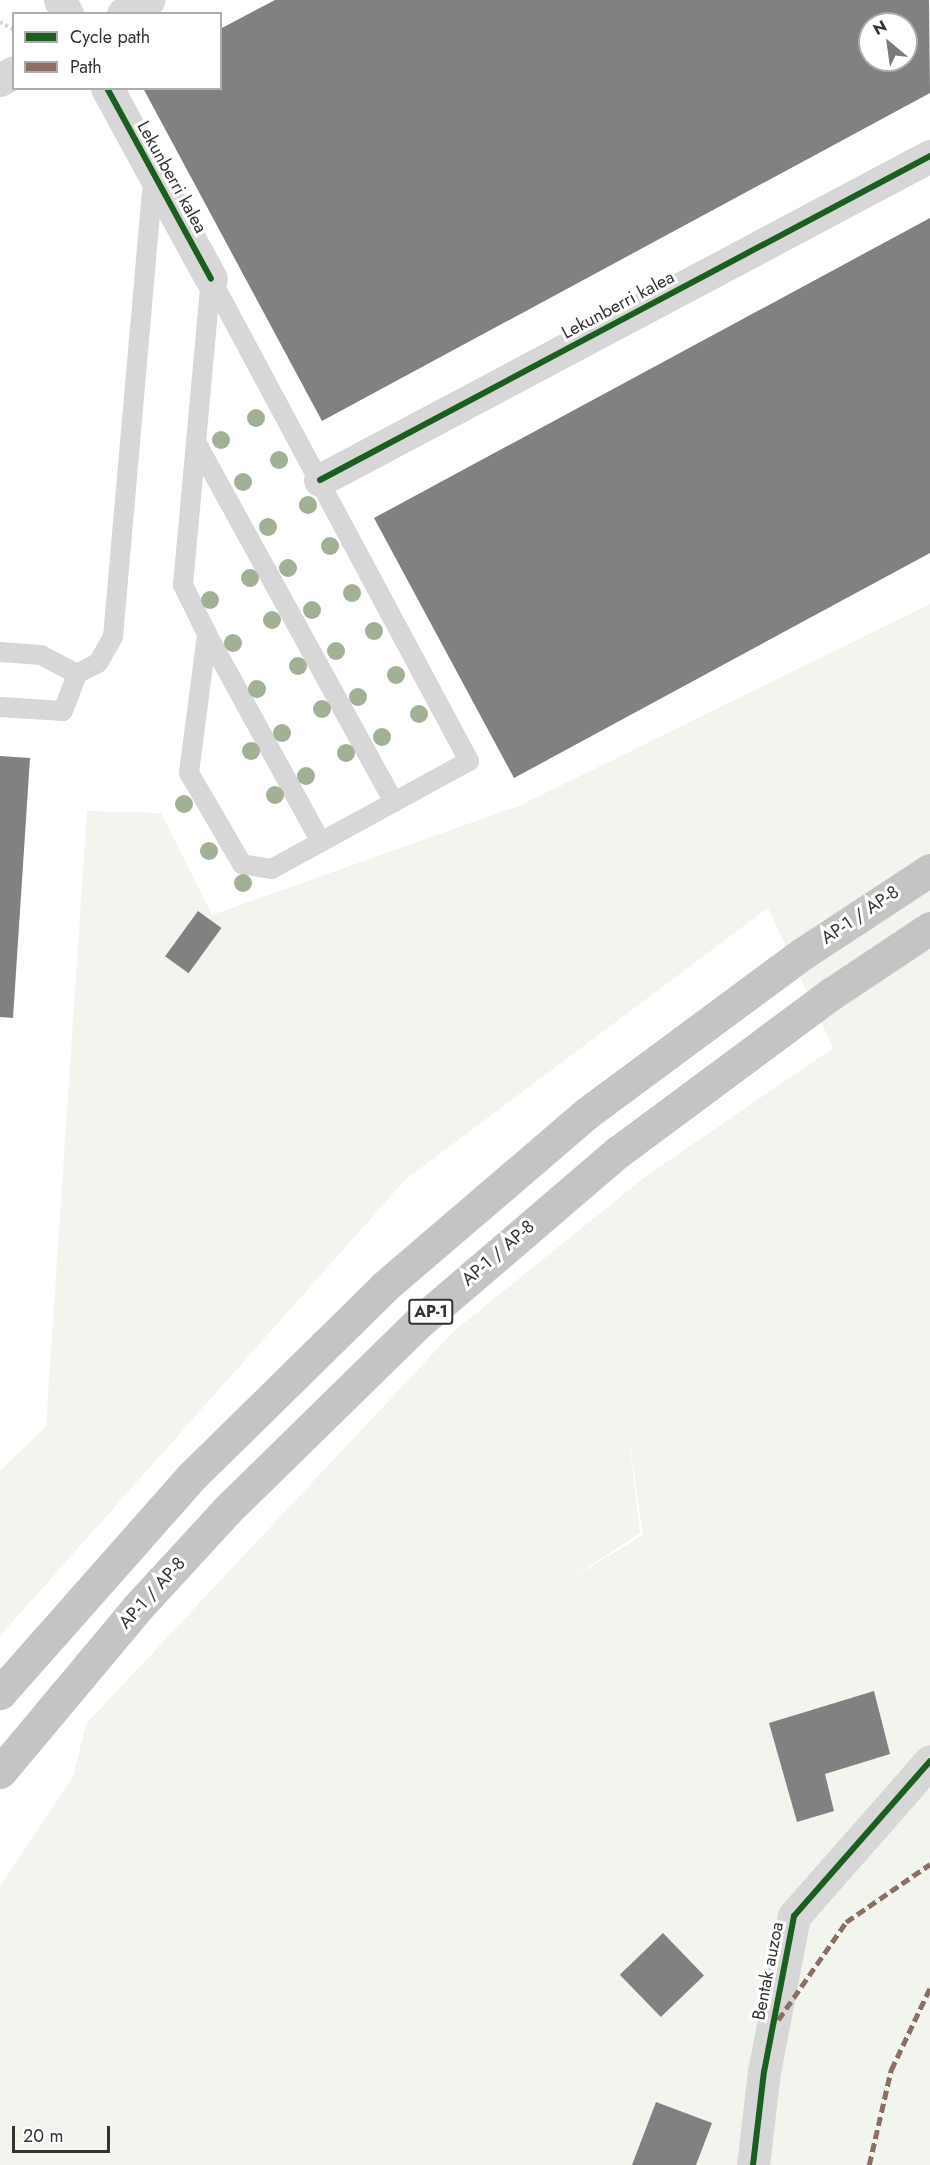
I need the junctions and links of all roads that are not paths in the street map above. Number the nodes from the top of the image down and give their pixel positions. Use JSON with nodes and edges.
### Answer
{"nodes":[{"id":1,"x":148,"y":0,"type":"edge"},
{"id":2,"x":127,"y":12,"type":"edge"},
{"id":3,"x":108,"y":90,"type":"edge"},
{"id":4,"x":930,"y":156,"type":"edge"},
{"id":5,"x":153,"y":174,"type":"junction"},
{"id":6,"x":211,"y":279,"type":"junction"},
{"id":7,"x":196,"y":442,"type":"junction"},
{"id":8,"x":320,"y":480,"type":"junction"},
{"id":9,"x":207,"y":634,"type":"junction"},
{"id":10,"x":0,"y":652,"type":"edge"},
{"id":11,"x":77,"y":674,"type":"junction"},
{"id":12,"x":0,"y":707,"type":"edge"},
{"id":13,"x":394,"y":802,"type":"junction"},
{"id":14,"x":321,"y":842,"type":"junction"},
{"id":15,"x":930,"y":870,"type":"edge"},
{"id":16,"x":930,"y":928,"type":"edge"},
{"id":17,"x":0,"y":1693,"type":"edge"},
{"id":18,"x":930,"y":1761,"type":"edge"},
{"id":19,"x":0,"y":1772,"type":"edge"},
{"id":20,"x":753,"y":2165,"type":"edge"}],
"edges":[{"from":1,"to":2,"type":"street"},
{"from":3,"to":5,"type":"street","name":"Lekunberri kalea"},
{"from":4,"to":8,"type":"street","name":"Lekunberri kalea"},
{"from":5,"to":6,"type":"street","name":"Lekunberri kalea"},
{"from":5,"to":11,"type":"lane"},
{"from":6,"to":7,"type":"lane"},
{"from":6,"to":8,"type":"lane"},
{"from":7,"to":9,"type":"lane"},
{"from":7,"to":13,"type":"lane"},
{"from":8,"to":13,"type":"lane"},
{"from":9,"to":14,"type":"lane"},
{"from":9,"to":14,"type":"lane"},
{"from":10,"to":11,"type":"lane"},
{"from":11,"to":12,"type":"lane"},
{"from":13,"to":14,"type":"lane"},
{"from":15,"to":17,"type":"highway","name":"AP-1 / AP-8","number":"AP-1"},
{"from":16,"to":19,"type":"highway","name":"AP-1 / AP-8","number":"AP-1"},
{"from":18,"to":20,"type":"street","name":"Bentak auzoa"}]}
